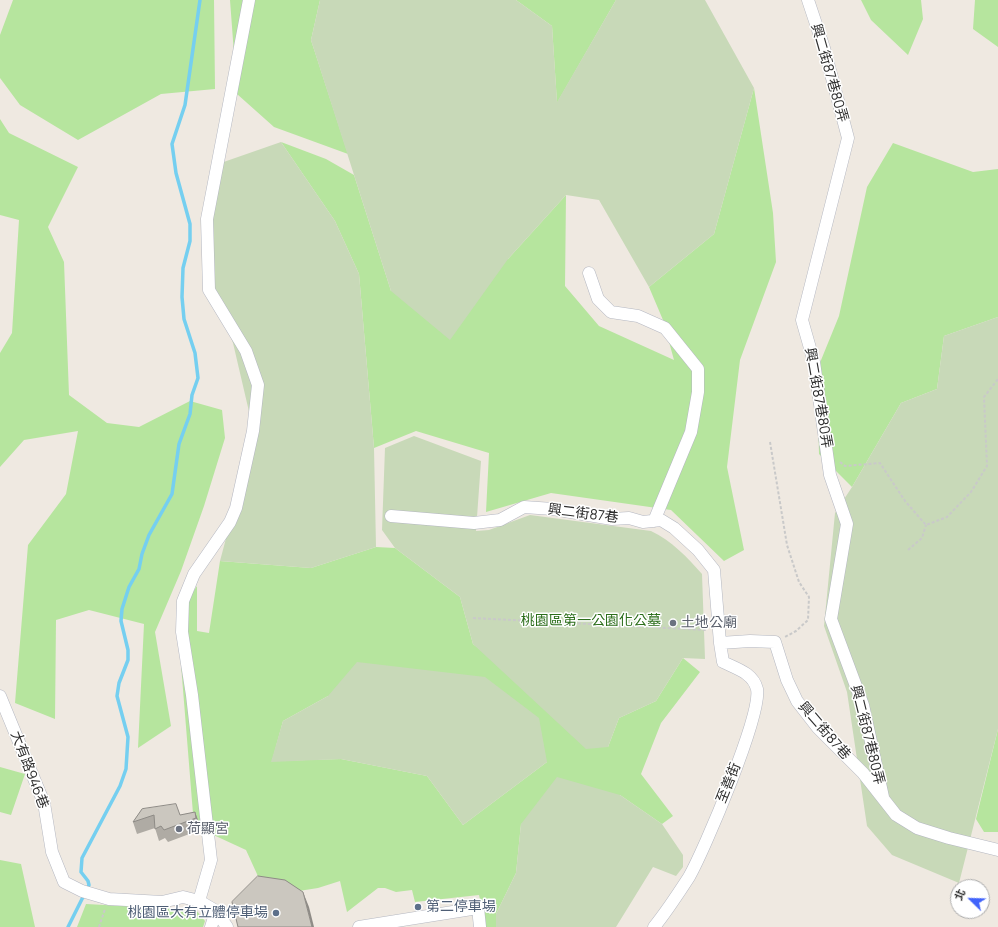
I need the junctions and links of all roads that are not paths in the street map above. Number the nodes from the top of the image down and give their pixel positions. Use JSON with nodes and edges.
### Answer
{"nodes":[{"id":1,"x":249,"y":0,"type":"edge"},
{"id":2,"x":808,"y":0,"type":"edge"},
{"id":3,"x":589,"y":273,"type":"dead end"},
{"id":4,"x":391,"y":516,"type":"dead end"},
{"id":5,"x":654,"y":521,"type":"junction"},
{"id":6,"x":720,"y":637,"type":"junction"},
{"id":7,"x":0,"y":696,"type":"edge"},
{"id":8,"x":883,"y":797,"type":"junction"},
{"id":9,"x":998,"y":850,"type":"edge"},
{"id":10,"x":199,"y":901,"type":"junction"},
{"id":11,"x":216,"y":911,"type":"junction"},
{"id":12,"x":211,"y":927,"type":"edge"},
{"id":13,"x":228,"y":927,"type":"edge"},
{"id":14,"x":359,"y":927,"type":"edge"},
{"id":15,"x":480,"y":927,"type":"edge"},
{"id":16,"x":654,"y":927,"type":"edge"}],
"edges":[{"from":1,"to":10,"type":"street"},
{"from":2,"to":8,"type":"street","name":"興二街87巷80弄"},
{"from":3,"to":5,"type":"street"},
{"from":4,"to":5,"type":"street","name":"興二街87巷"},
{"from":5,"to":6,"type":"street","name":"興二街87巷"},
{"from":6,"to":8,"type":"street","name":"興二街87巷"},
{"from":6,"to":16,"type":"street","name":"至善街"},
{"from":7,"to":10,"type":"street","name":"大有路946巷"},
{"from":8,"to":9,"type":"street","name":"興二街87巷"},
{"from":10,"to":11,"type":"street","name":"大有路946巷"},
{"from":11,"to":12,"type":"street"},
{"from":11,"to":13,"type":"street","name":"大有路946巷"},
{"from":14,"to":15,"type":"street"}]}
